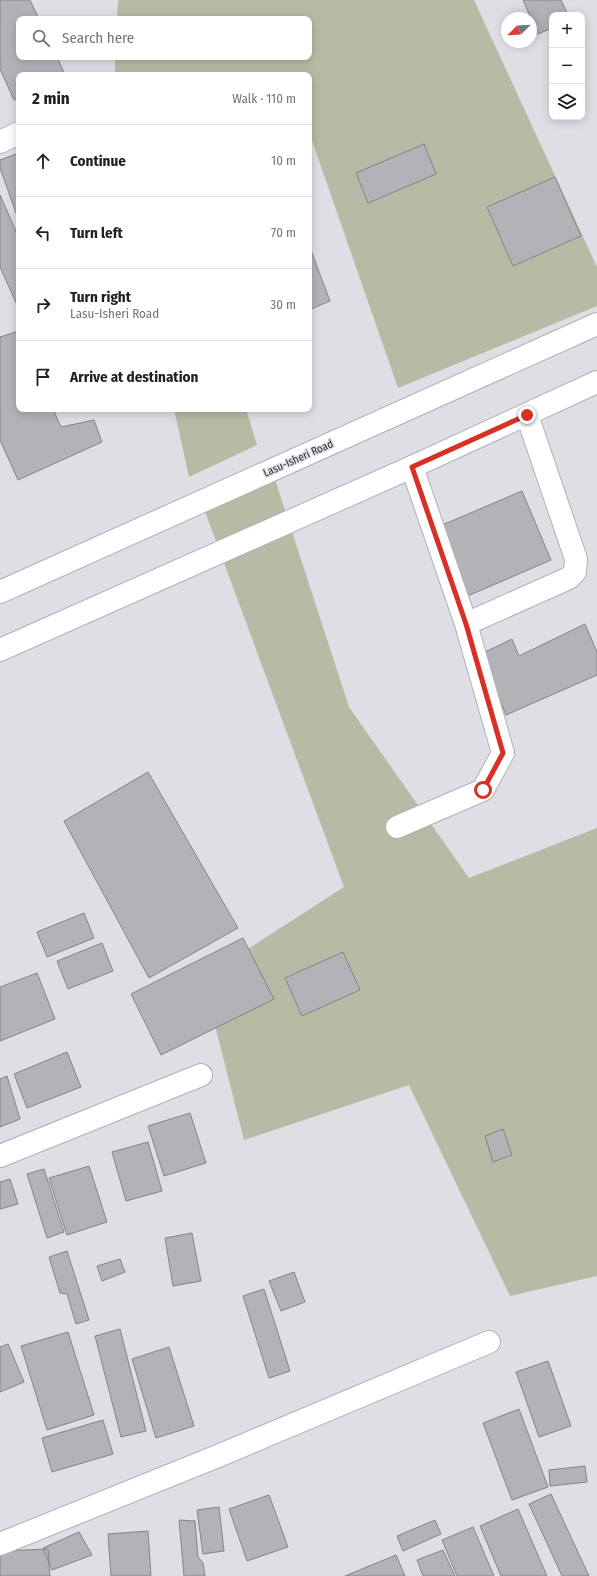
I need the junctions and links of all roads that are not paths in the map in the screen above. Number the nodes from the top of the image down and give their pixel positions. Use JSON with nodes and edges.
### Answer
{"nodes":[{"id":1,"x":16,"y":134,"type":"edge"},
{"id":2,"x":0,"y":142,"type":"edge"},
{"id":3,"x":597,"y":324,"type":"edge"},
{"id":4,"x":597,"y":382,"type":"edge"},
{"id":5,"x":527,"y":415,"type":"junction"},
{"id":6,"x":412,"y":467,"type":"junction"},
{"id":7,"x":0,"y":592,"type":"edge"},
{"id":8,"x":466,"y":624,"type":"junction"},
{"id":9,"x":0,"y":650,"type":"edge"},
{"id":10,"x":397,"y":827,"type":"dead end"},
{"id":11,"x":201,"y":1075,"type":"dead end"},
{"id":12,"x":0,"y":1156,"type":"edge"},
{"id":13,"x":489,"y":1342,"type":"dead end"},
{"id":14,"x":0,"y":1544,"type":"edge"}],
"edges":[{"from":1,"to":2,"type":"main road"},
{"from":3,"to":7,"type":"main road","name":"Lasu-Isheri Road"},
{"from":4,"to":5,"type":"main road"},
{"from":5,"to":6,"type":"main road"},
{"from":5,"to":8,"type":"main road"},
{"from":6,"to":8,"type":"main road"},
{"from":6,"to":9,"type":"main road"},
{"from":8,"to":10,"type":"main road"},
{"from":11,"to":12,"type":"main road"},
{"from":13,"to":14,"type":"main road"}]}
